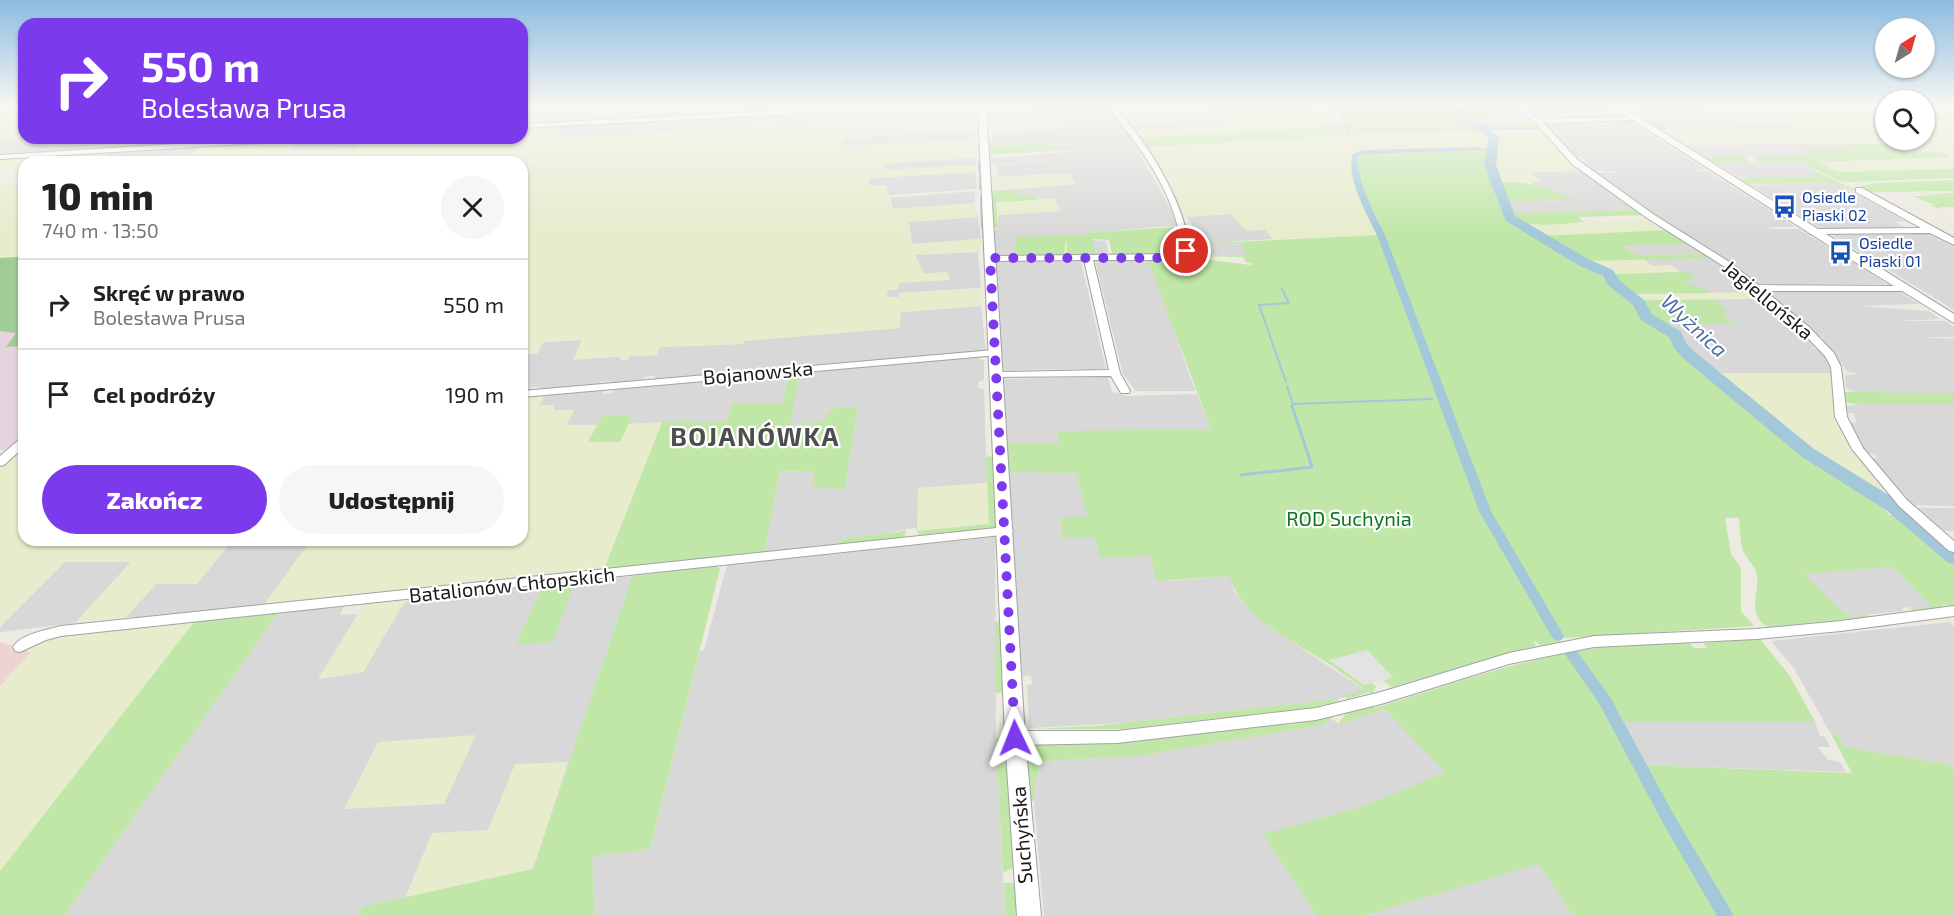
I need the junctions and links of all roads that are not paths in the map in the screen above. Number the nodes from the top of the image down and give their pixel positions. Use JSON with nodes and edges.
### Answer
{"nodes":[{"id":1,"x":134,"y":149,"type":"edge"},
{"id":2,"x":985,"y":149,"type":"edge"},
{"id":3,"x":1141,"y":149,"type":"edge"},
{"id":4,"x":1563,"y":149,"type":"edge"},
{"id":5,"x":1683,"y":149,"type":"edge"},
{"id":6,"x":0,"y":157,"type":"edge"},
{"id":7,"x":1859,"y":190,"type":"dead end"},
{"id":8,"x":1936,"y":231,"type":"junction"},
{"id":9,"x":1816,"y":232,"type":"junction"},
{"id":10,"x":1954,"y":242,"type":"edge"},
{"id":11,"x":990,"y":258,"type":"junction"},
{"id":12,"x":1088,"y":259,"type":"junction"},
{"id":13,"x":1759,"y":288,"type":"junction"},
{"id":14,"x":1904,"y":288,"type":"junction"},
{"id":15,"x":1954,"y":319,"type":"edge"},
{"id":16,"x":994,"y":353,"type":"junction"},
{"id":17,"x":1115,"y":373,"type":"junction"},
{"id":18,"x":997,"y":375,"type":"junction"},
{"id":19,"x":1125,"y":391,"type":"dead end"},
{"id":20,"x":528,"y":393,"type":"edge"},
{"id":21,"x":18,"y":446,"type":"edge"},
{"id":22,"x":0,"y":462,"type":"edge"},
{"id":23,"x":1006,"y":531,"type":"junction"},
{"id":24,"x":1954,"y":548,"type":"edge"},
{"id":25,"x":1954,"y":611,"type":"edge"},
{"id":26,"x":21,"y":647,"type":"dead end"},
{"id":27,"x":1015,"y":738,"type":"junction"},
{"id":28,"x":1029,"y":916,"type":"edge"}],
"edges":[{"from":1,"to":6,"type":"street"},
{"from":2,"to":11,"type":"street","name":"Suchyńska"},
{"from":3,"to":12,"type":"street"},
{"from":4,"to":13,"type":"street","name":"Jagiellońska"},
{"from":5,"to":9,"type":"street"},
{"from":7,"to":8,"type":"street"},
{"from":8,"to":9,"type":"street"},
{"from":8,"to":10,"type":"street"},
{"from":9,"to":14,"type":"street"},
{"from":11,"to":12,"type":"street"},
{"from":11,"to":16,"type":"street","name":"Suchyńska"},
{"from":12,"to":17,"type":"street"},
{"from":13,"to":14,"type":"street"},
{"from":13,"to":24,"type":"street","name":"Jagiellońska"},
{"from":14,"to":15,"type":"street"},
{"from":16,"to":18,"type":"street","name":"Suchyńska"},
{"from":16,"to":20,"type":"street","name":"Bojanowska"},
{"from":17,"to":18,"type":"street"},
{"from":17,"to":19,"type":"street"},
{"from":18,"to":23,"type":"street","name":"Suchyńska"},
{"from":21,"to":22,"type":"street"},
{"from":23,"to":26,"type":"street","name":"Batalionów Chłopskich"},
{"from":23,"to":27,"type":"street","name":"Suchyńska"},
{"from":25,"to":27,"type":"street"},
{"from":27,"to":28,"type":"street","name":"Suchyńska"}]}
